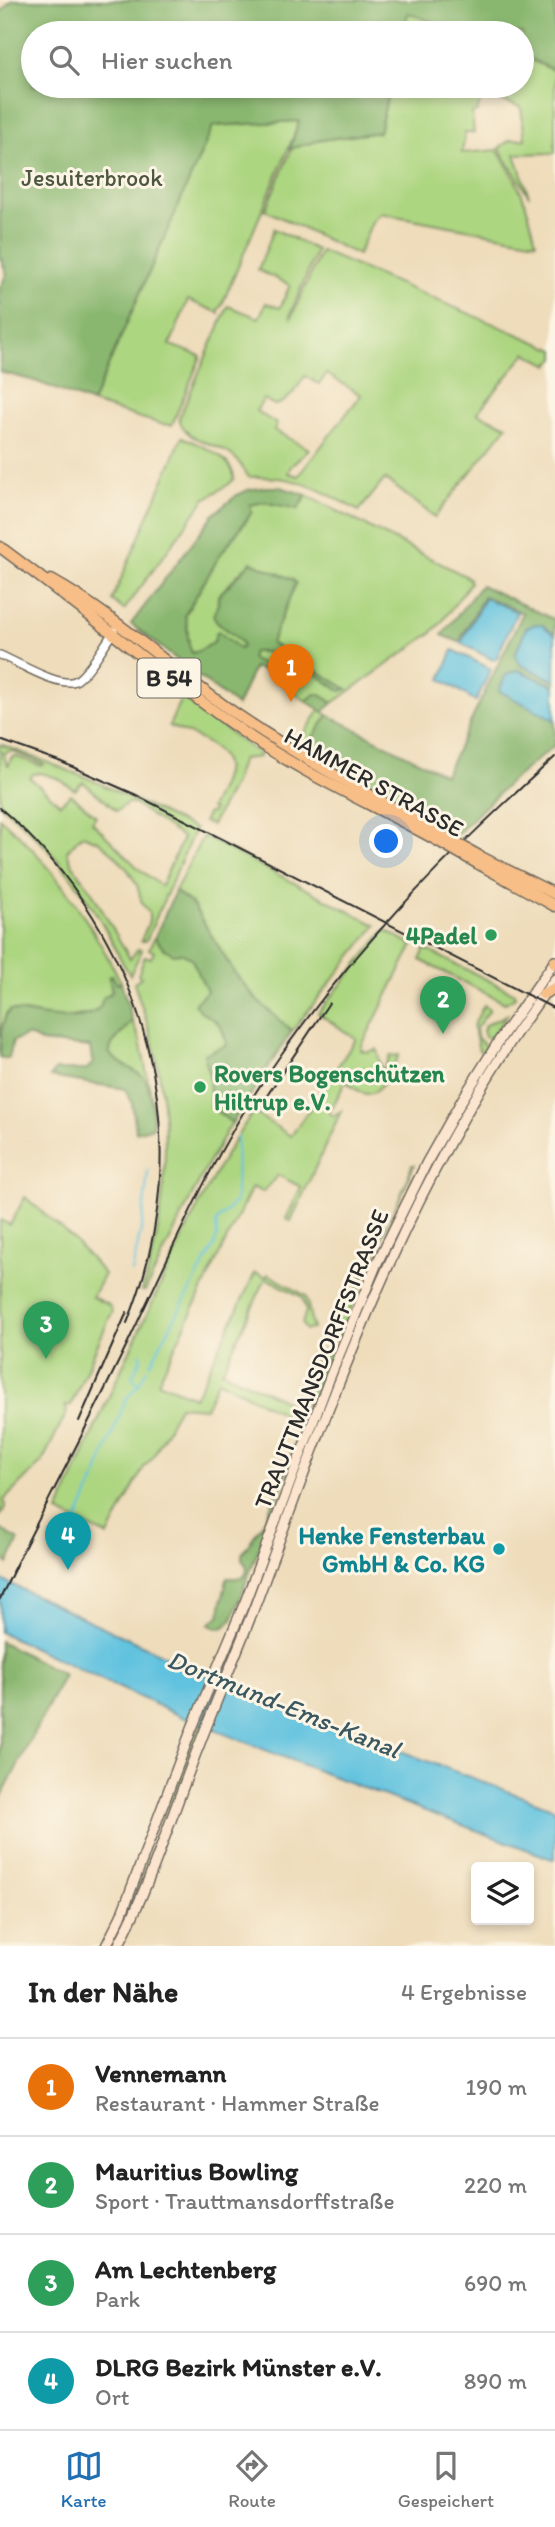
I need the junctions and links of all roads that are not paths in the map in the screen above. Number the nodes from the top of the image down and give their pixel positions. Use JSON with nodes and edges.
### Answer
{"nodes":[{"id":1,"x":0,"y":547,"type":"edge"},
{"id":2,"x":116,"y":630,"type":"junction"},
{"id":3,"x":0,"y":655,"type":"edge"},
{"id":4,"x":479,"y":860,"type":"junction"},
{"id":5,"x":555,"y":894,"type":"edge"},
{"id":6,"x":555,"y":906,"type":"edge"},
{"id":7,"x":555,"y":962,"type":"edge"},
{"id":8,"x":555,"y":979,"type":"edge"},
{"id":9,"x":555,"y":988,"type":"edge"},
{"id":10,"x":543,"y":994,"type":"junction"},
{"id":11,"x":106,"y":1946,"type":"edge"},
{"id":12,"x":118,"y":1946,"type":"edge"}],
"edges":[{"from":1,"to":2,"type":"main road","number":"B 54"},
{"from":2,"to":3,"type":"street"},
{"from":2,"to":4,"type":"main road","name":"HAMMER STRASSE","number":"B 54","bridge":true},
{"from":4,"to":5,"type":"main road","name":"HAMMER STRASSE","number":"B 54"},
{"from":4,"to":6,"type":"main road","name":"HAMMER STRASSE","number":"B 54"},
{"from":7,"to":11,"type":"main road","name":"TRAUTTMANSDORFFSTRASSE"},
{"from":8,"to":10,"type":"main road","name":"TRAUTTMANSDORFFSTRASSE"},
{"from":9,"to":10,"type":"main road"},
{"from":10,"to":12,"type":"main road","name":"TRAUTTMANSDORFFSTRASSE"}]}
